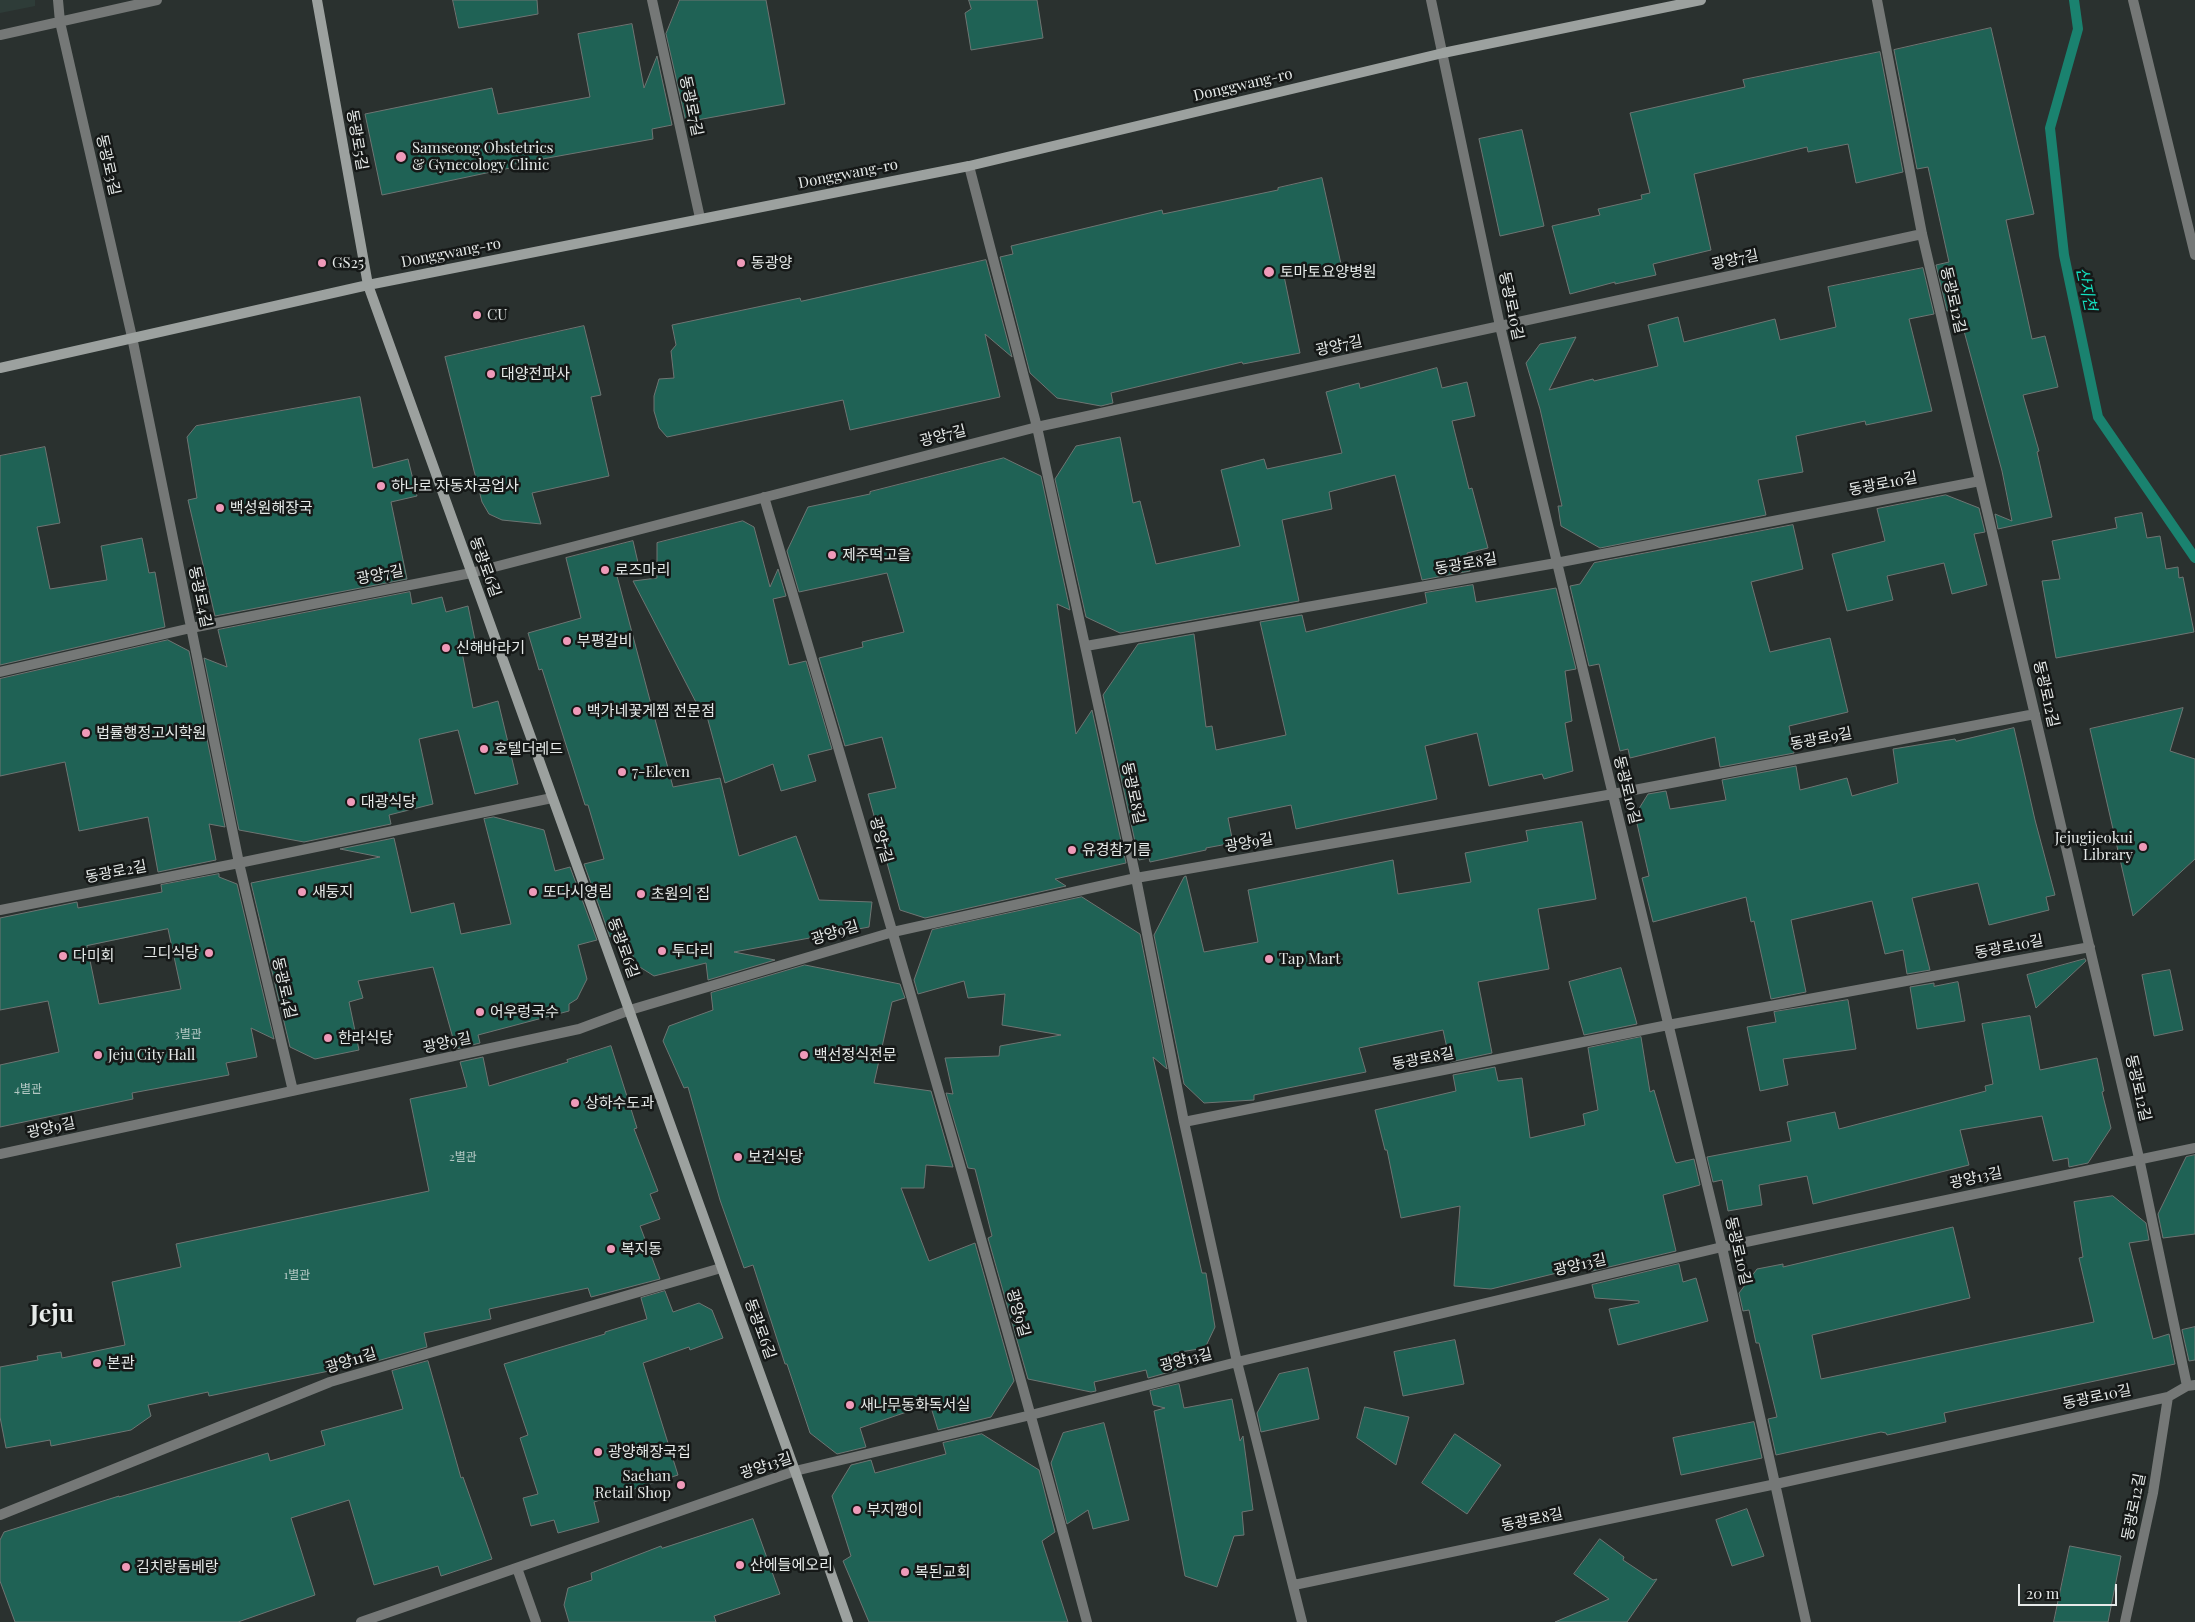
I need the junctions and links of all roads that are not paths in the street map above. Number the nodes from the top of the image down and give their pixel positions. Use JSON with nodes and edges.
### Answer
{"nodes":[{"id":1,"x":58,"y":0,"type":"edge"},
{"id":2,"x":157,"y":0,"type":"edge"},
{"id":3,"x":317,"y":0,"type":"edge"},
{"id":4,"x":652,"y":0,"type":"edge"},
{"id":5,"x":1431,"y":0,"type":"edge"},
{"id":6,"x":1701,"y":0,"type":"edge"},
{"id":7,"x":1877,"y":0,"type":"edge"},
{"id":8,"x":2133,"y":0,"type":"edge"},
{"id":9,"x":60,"y":22,"type":"junction"},
{"id":10,"x":0,"y":35,"type":"edge"},
{"id":11,"x":1443,"y":53,"type":"junction"},
{"id":12,"x":968,"y":166,"type":"junction"},
{"id":13,"x":700,"y":218,"type":"junction"},
{"id":14,"x":1922,"y":234,"type":"junction"},
{"id":15,"x":2195,"y":255,"type":"edge"},
{"id":16,"x":368,"y":285,"type":"junction"},
{"id":17,"x":1500,"y":326,"type":"junction"},
{"id":18,"x":132,"y":337,"type":"junction"},
{"id":19,"x":0,"y":368,"type":"edge"},
{"id":20,"x":1038,"y":427,"type":"junction"},
{"id":21,"x":1980,"y":481,"type":"junction"},
{"id":22,"x":764,"y":497,"type":"junction"},
{"id":23,"x":1556,"y":563,"type":"junction"},
{"id":24,"x":471,"y":572,"type":"junction"},
{"id":25,"x":191,"y":628,"type":"junction"},
{"id":26,"x":1086,"y":646,"type":"junction"},
{"id":27,"x":0,"y":672,"type":"edge"},
{"id":28,"x":2035,"y":714,"type":"junction"},
{"id":29,"x":1613,"y":794,"type":"junction"},
{"id":30,"x":552,"y":798,"type":"junction"},
{"id":31,"x":239,"y":863,"type":"junction"},
{"id":32,"x":1136,"y":878,"type":"junction"},
{"id":33,"x":0,"y":910,"type":"edge"},
{"id":34,"x":893,"y":932,"type":"junction"},
{"id":35,"x":2090,"y":947,"type":"junction"},
{"id":36,"x":630,"y":1010,"type":"junction"},
{"id":37,"x":1668,"y":1025,"type":"junction"},
{"id":38,"x":293,"y":1091,"type":"junction"},
{"id":39,"x":1184,"y":1122,"type":"junction"},
{"id":40,"x":2195,"y":1148,"type":"edge"},
{"id":41,"x":0,"y":1154,"type":"edge"},
{"id":42,"x":2139,"y":1158,"type":"junction"},
{"id":43,"x":1722,"y":1247,"type":"junction"},
{"id":44,"x":722,"y":1268,"type":"junction"},
{"id":45,"x":1237,"y":1362,"type":"junction"},
{"id":46,"x":2191,"y":1385,"type":"edge"},
{"id":47,"x":2168,"y":1397,"type":"junction"},
{"id":48,"x":1031,"y":1415,"type":"junction"},
{"id":49,"x":795,"y":1471,"type":"junction"},
{"id":50,"x":1776,"y":1484,"type":"junction"},
{"id":51,"x":0,"y":1515,"type":"edge"},
{"id":52,"x":517,"y":1568,"type":"junction"},
{"id":53,"x":1294,"y":1585,"type":"junction"},
{"id":54,"x":361,"y":1622,"type":"edge"},
{"id":55,"x":536,"y":1622,"type":"edge"},
{"id":56,"x":848,"y":1622,"type":"edge"},
{"id":57,"x":1086,"y":1622,"type":"edge"},
{"id":58,"x":1302,"y":1622,"type":"edge"},
{"id":59,"x":1806,"y":1622,"type":"edge"},
{"id":60,"x":2125,"y":1622,"type":"edge"}],
"edges":[{"from":1,"to":9,"type":"street","name":"동광로3길"},
{"from":2,"to":9,"type":"street"},
{"from":3,"to":16,"type":"main road","name":"동광로5길"},
{"from":4,"to":13,"type":"street","name":"동광로7길"},
{"from":5,"to":11,"type":"street"},
{"from":6,"to":11,"type":"main road","name":"Donggwang-ro"},
{"from":7,"to":14,"type":"street","name":"동광로12길"},
{"from":8,"to":15,"type":"street"},
{"from":9,"to":10,"type":"street"},
{"from":9,"to":18,"type":"street","name":"동광로3길"},
{"from":11,"to":12,"type":"main road","name":"Donggwang-ro"},
{"from":11,"to":17,"type":"street","name":"동광로10길"},
{"from":12,"to":13,"type":"main road","name":"Donggwang-ro"},
{"from":12,"to":20,"type":"street","name":"동광로8길"},
{"from":13,"to":16,"type":"main road","name":"Donggwang-ro"},
{"from":14,"to":17,"type":"street","name":"광양7길"},
{"from":14,"to":21,"type":"street","name":"동광로12길"},
{"from":16,"to":18,"type":"main road","name":"Donggwang-ro"},
{"from":16,"to":24,"type":"main road","name":"동광로6길"},
{"from":17,"to":20,"type":"street","name":"광양7길"},
{"from":17,"to":23,"type":"street","name":"동광로10길"},
{"from":18,"to":19,"type":"main road","name":"Donggwang-ro"},
{"from":18,"to":25,"type":"street","name":"동광로4길"},
{"from":20,"to":22,"type":"street","name":"광양7길"},
{"from":20,"to":26,"type":"street","name":"동광로8길"},
{"from":21,"to":23,"type":"street","name":"동광로10길"},
{"from":21,"to":28,"type":"street","name":"동광로12길"},
{"from":22,"to":24,"type":"street","name":"광양7길"},
{"from":22,"to":34,"type":"street","name":"광양7길"},
{"from":23,"to":26,"type":"street","name":"동광로8길"},
{"from":23,"to":29,"type":"street","name":"동광로10길"},
{"from":24,"to":25,"type":"street","name":"광양7길"},
{"from":24,"to":30,"type":"main road","name":"동광로6길"},
{"from":25,"to":27,"type":"street","name":"광양7길"},
{"from":25,"to":31,"type":"street","name":"동광로4길"},
{"from":26,"to":32,"type":"street","name":"동광로8길"},
{"from":28,"to":29,"type":"street","name":"동광로9길"},
{"from":28,"to":35,"type":"street","name":"동광로12길"},
{"from":29,"to":32,"type":"street","name":"광양9길"},
{"from":29,"to":37,"type":"street","name":"동광로10길"},
{"from":30,"to":31,"type":"street"},
{"from":30,"to":36,"type":"main road","name":"동광로6길"},
{"from":31,"to":33,"type":"street","name":"동광로2길"},
{"from":31,"to":38,"type":"street","name":"동광로4길"},
{"from":32,"to":34,"type":"street","name":"광양9길"},
{"from":32,"to":39,"type":"street","name":"동광로8길"},
{"from":34,"to":36,"type":"street","name":"광양9길"},
{"from":34,"to":48,"type":"street","name":"광양9길"},
{"from":35,"to":37,"type":"street","name":"동광로10길"},
{"from":35,"to":42,"type":"street","name":"동광로12길"},
{"from":36,"to":38,"type":"street","name":"광양9길"},
{"from":36,"to":44,"type":"main road","name":"동광로6길"},
{"from":37,"to":39,"type":"street","name":"동광로8길"},
{"from":37,"to":43,"type":"street","name":"동광로10길"},
{"from":38,"to":41,"type":"street","name":"광양9길"},
{"from":39,"to":45,"type":"street","name":"동광로8길"},
{"from":40,"to":42,"type":"street","name":"광양13길"},
{"from":42,"to":43,"type":"street","name":"광양13길"},
{"from":42,"to":46,"type":"street","name":"동광로12길"},
{"from":43,"to":45,"type":"street","name":"광양13길"},
{"from":43,"to":50,"type":"street","name":"동광로10길"},
{"from":44,"to":49,"type":"main road","name":"동광로6길"},
{"from":44,"to":51,"type":"street","name":"광양11길"},
{"from":45,"to":48,"type":"street","name":"광양13길"},
{"from":45,"to":53,"type":"street","name":"동광로8길"},
{"from":46,"to":47,"type":"street","name":"동광로10길"},
{"from":47,"to":50,"type":"street","name":"동광로10길"},
{"from":47,"to":60,"type":"street","name":"동광로12길"},
{"from":48,"to":49,"type":"street","name":"광양13길"},
{"from":48,"to":57,"type":"street"},
{"from":49,"to":52,"type":"street","name":"광양13길"},
{"from":49,"to":56,"type":"main road","name":"동광로6길"},
{"from":50,"to":53,"type":"street","name":"동광로8길"},
{"from":50,"to":59,"type":"street","name":"동광로10길"},
{"from":52,"to":54,"type":"street","name":"광양13길"},
{"from":52,"to":55,"type":"street"},
{"from":53,"to":58,"type":"street","name":"동광로8길"}]}
